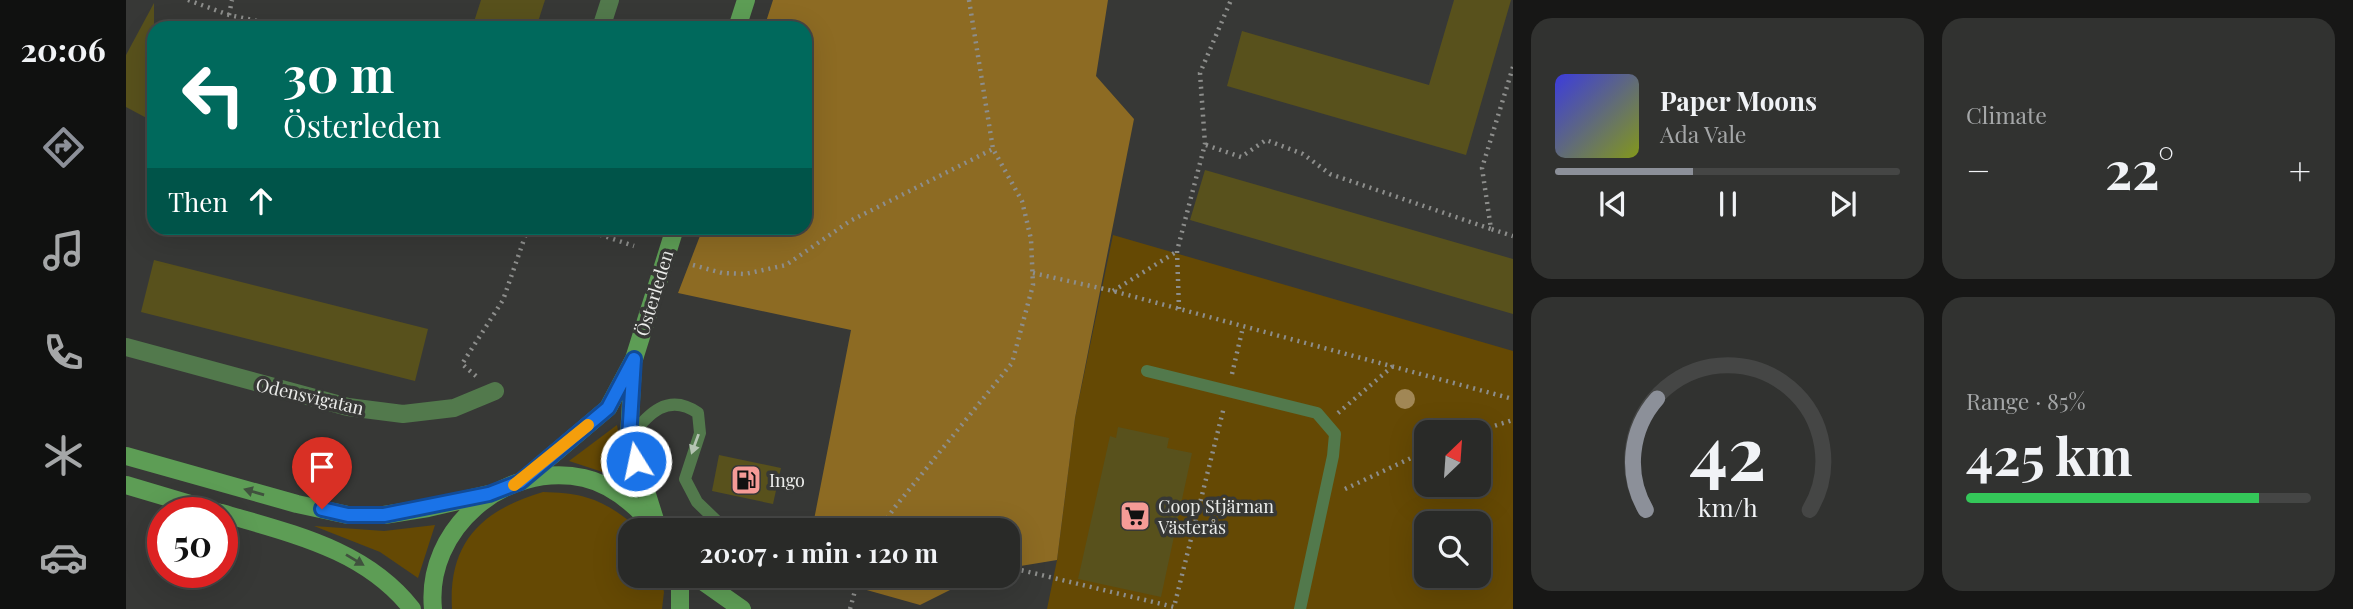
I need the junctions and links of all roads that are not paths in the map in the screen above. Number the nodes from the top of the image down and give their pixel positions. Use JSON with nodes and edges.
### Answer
{"nodes":[{"id":1,"x":610,"y":0,"type":"edge"},
{"id":2,"x":746,"y":0,"type":"edge"},
{"id":3,"x":603,"y":21,"type":"edge"},
{"id":4,"x":739,"y":21,"type":"edge"},
{"id":5,"x":673,"y":235,"type":"edge"},
{"id":6,"x":126,"y":347,"type":"edge"},
{"id":7,"x":634,"y":359,"type":"junction"},
{"id":8,"x":1147,"y":371,"type":"dead end"},
{"id":9,"x":495,"y":391,"type":"road end"},
{"id":10,"x":629,"y":438,"type":"junction"},
{"id":11,"x":126,"y":456,"type":"edge"},
{"id":12,"x":520,"y":482,"type":"junction"},
{"id":13,"x":126,"y":485,"type":"edge"},
{"id":14,"x":489,"y":494,"type":"junction"},
{"id":15,"x":167,"y":497,"type":"edge"},
{"id":16,"x":238,"y":518,"type":"edge"},
{"id":17,"x":646,"y":518,"type":"edge"},
{"id":18,"x":654,"y":518,"type":"edge"},
{"id":19,"x":714,"y":518,"type":"edge"},
{"id":20,"x":680,"y":588,"type":"edge"},
{"id":21,"x":712,"y":588,"type":"edge"},
{"id":22,"x":412,"y":609,"type":"edge"},
{"id":23,"x":433,"y":609,"type":"edge"},
{"id":24,"x":680,"y":609,"type":"edge"},
{"id":25,"x":742,"y":609,"type":"edge"},
{"id":26,"x":1300,"y":609,"type":"edge"}],
"edges":[{"from":1,"to":3,"type":"street"},
{"from":2,"to":4,"type":"main road"},
{"from":5,"to":7,"type":"main road","name":"Österleden"},
{"from":6,"to":9,"type":"street","name":"Odensvigatan"},
{"from":7,"to":10,"type":"main road","name":"Österleden"},
{"from":7,"to":12,"type":"main road","name":"Österleden"},
{"from":8,"to":26,"type":"lane"},
{"from":10,"to":18,"type":"main road","name":"Österleden"},
{"from":10,"to":19,"type":"lane","one_way":true},
{"from":14,"to":11,"type":"main road","one_way":true},
{"from":12,"to":14,"type":"main road"},
{"from":12,"to":17,"type":"main road"},
{"from":13,"to":15,"type":"main road"},
{"from":14,"to":23,"type":"main road"},
{"from":16,"to":22,"type":"main road","one_way":true},
{"from":20,"to":24,"type":"main road"},
{"from":21,"to":25,"type":"main road"}]}
